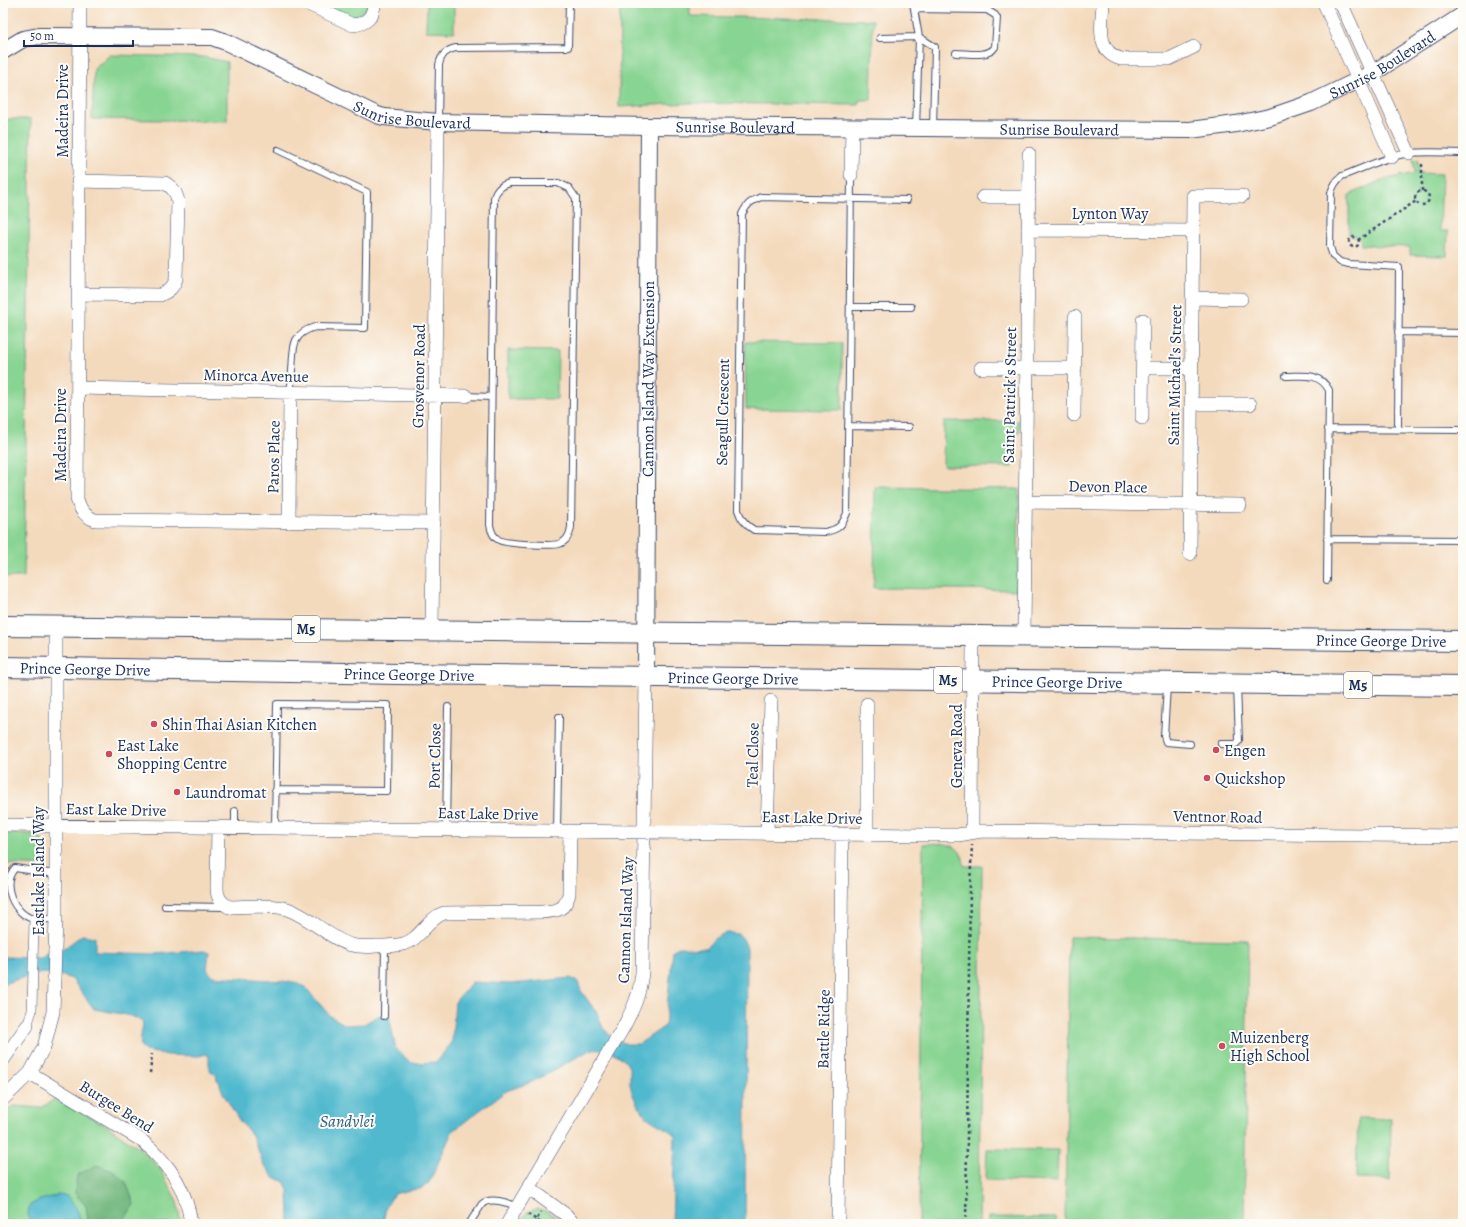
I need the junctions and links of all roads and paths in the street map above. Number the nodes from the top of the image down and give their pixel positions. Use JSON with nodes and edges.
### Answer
{"nodes":[{"id":1,"x":80,"y":3,"type":"edge"},
{"id":2,"x":306,"y":3,"type":"edge"},
{"id":3,"x":374,"y":3,"type":"edge"},
{"id":4,"x":569,"y":3,"type":"edge"},
{"id":5,"x":1103,"y":3,"type":"edge"},
{"id":6,"x":1324,"y":3,"type":"edge"},
{"id":7,"x":1341,"y":3,"type":"edge"},
{"id":8,"x":914,"y":6,"type":"edge"},
{"id":9,"x":1463,"y":15,"type":"edge"},
{"id":10,"x":79,"y":36,"type":"junction"},
{"id":11,"x":919,"y":37,"type":"junction"},
{"id":12,"x":880,"y":38,"type":"dead end"},
{"id":13,"x":1194,"y":47,"type":"dead end"},
{"id":14,"x":3,"y":51,"type":"edge"},
{"id":15,"x":956,"y":53,"type":"dead end"},
{"id":16,"x":1373,"y":73,"type":"junction"},
{"id":17,"x":1358,"y":81,"type":"junction"},
{"id":18,"x":438,"y":122,"type":"junction"},
{"id":19,"x":649,"y":126,"type":"junction"},
{"id":20,"x":852,"y":127,"type":"junction"},
{"id":21,"x":916,"y":128,"type":"junction"},
{"id":22,"x":933,"y":128,"type":"junction"},
{"id":23,"x":278,"y":150,"type":"dead end"},
{"id":24,"x":1409,"y":153,"type":"junction"},
{"id":25,"x":1463,"y":153,"type":"edge"},
{"id":26,"x":1029,"y":154,"type":"dead end"},
{"id":27,"x":1392,"y":157,"type":"junction"},
{"id":28,"x":1422,"y":161,"type":"dead end"},
{"id":29,"x":851,"y":175,"type":"joint"},
{"id":30,"x":78,"y":181,"type":"junction"},
{"id":31,"x":1422,"y":191,"type":"junction"},
{"id":32,"x":1242,"y":196,"type":"dead end"},
{"id":33,"x":983,"y":197,"type":"dead end"},
{"id":34,"x":1028,"y":197,"type":"junction"},
{"id":35,"x":851,"y":199,"type":"junction"},
{"id":36,"x":907,"y":200,"type":"dead end"},
{"id":37,"x":1416,"y":201,"type":"junction"},
{"id":38,"x":1028,"y":230,"type":"junction"},
{"id":39,"x":1193,"y":230,"type":"junction"},
{"id":40,"x":1358,"y":240,"type":"dead end"},
{"id":41,"x":78,"y":294,"type":"junction"},
{"id":42,"x":1192,"y":298,"type":"junction"},
{"id":43,"x":1241,"y":298,"type":"dead end"},
{"id":44,"x":850,"y":307,"type":"junction"},
{"id":45,"x":911,"y":307,"type":"dead end"},
{"id":46,"x":1075,"y":317,"type":"dead end"},
{"id":47,"x":1143,"y":320,"type":"dead end"},
{"id":48,"x":1398,"y":332,"type":"junction"},
{"id":49,"x":1463,"y":333,"type":"edge"},
{"id":50,"x":981,"y":368,"type":"dead end"},
{"id":51,"x":1027,"y":368,"type":"junction"},
{"id":52,"x":1074,"y":368,"type":"junction"},
{"id":53,"x":1143,"y":368,"type":"junction"},
{"id":54,"x":1191,"y":368,"type":"junction"},
{"id":55,"x":1286,"y":376,"type":"dead end"},
{"id":56,"x":78,"y":388,"type":"junction"},
{"id":57,"x":290,"y":393,"type":"junction"},
{"id":58,"x":435,"y":396,"type":"junction"},
{"id":59,"x":466,"y":396,"type":"joint"},
{"id":60,"x":491,"y":397,"type":"junction"},
{"id":61,"x":1191,"y":404,"type":"junction"},
{"id":62,"x":1250,"y":404,"type":"dead end"},
{"id":63,"x":1074,"y":415,"type":"dead end"},
{"id":64,"x":1142,"y":418,"type":"dead end"},
{"id":65,"x":848,"y":426,"type":"junction"},
{"id":66,"x":909,"y":426,"type":"dead end"},
{"id":67,"x":1328,"y":429,"type":"junction"},
{"id":68,"x":1398,"y":429,"type":"junction"},
{"id":69,"x":1463,"y":430,"type":"edge"},
{"id":70,"x":1025,"y":502,"type":"junction"},
{"id":71,"x":1190,"y":504,"type":"junction"},
{"id":72,"x":1240,"y":505,"type":"dead end"},
{"id":73,"x":289,"y":522,"type":"junction"},
{"id":74,"x":434,"y":524,"type":"junction"},
{"id":75,"x":1328,"y":539,"type":"junction"},
{"id":76,"x":1463,"y":540,"type":"edge"},
{"id":77,"x":1190,"y":554,"type":"dead end"},
{"id":78,"x":1327,"y":580,"type":"dead end"},
{"id":79,"x":3,"y":626,"type":"edge"},
{"id":80,"x":56,"y":626,"type":"junction"},
{"id":81,"x":432,"y":630,"type":"junction"},
{"id":82,"x":646,"y":632,"type":"junction"},
{"id":83,"x":973,"y":636,"type":"junction"},
{"id":84,"x":1024,"y":636,"type":"junction"},
{"id":85,"x":1463,"y":641,"type":"edge"},
{"id":86,"x":3,"y":668,"type":"edge"},
{"id":87,"x":56,"y":668,"type":"junction"},
{"id":88,"x":646,"y":677,"type":"junction"},
{"id":89,"x":973,"y":681,"type":"junction"},
{"id":90,"x":1167,"y":683,"type":"junction"},
{"id":91,"x":1237,"y":684,"type":"junction"},
{"id":92,"x":1463,"y":686,"type":"edge"},
{"id":93,"x":771,"y":701,"type":"dead end"},
{"id":94,"x":867,"y":704,"type":"dead end"},
{"id":95,"x":448,"y":707,"type":"dead end"},
{"id":96,"x":558,"y":717,"type":"dead end"},
{"id":97,"x":1190,"y":744,"type":"dead end"},
{"id":98,"x":1221,"y":744,"type":"dead end"},
{"id":99,"x":275,"y":790,"type":"junction"},
{"id":100,"x":235,"y":811,"type":"dead end"},
{"id":101,"x":3,"y":825,"type":"edge"},
{"id":102,"x":56,"y":826,"type":"junction"},
{"id":103,"x":218,"y":827,"type":"junction"},
{"id":104,"x":235,"y":828,"type":"junction"},
{"id":105,"x":275,"y":828,"type":"junction"},
{"id":106,"x":446,"y":830,"type":"junction"},
{"id":107,"x":557,"y":831,"type":"junction"},
{"id":108,"x":570,"y":831,"type":"junction"},
{"id":109,"x":644,"y":832,"type":"junction"},
{"id":110,"x":972,"y":832,"type":"junction"},
{"id":111,"x":767,"y":833,"type":"junction"},
{"id":112,"x":842,"y":834,"type":"junction"},
{"id":113,"x":867,"y":834,"type":"junction"},
{"id":114,"x":1463,"y":836,"type":"edge"},
{"id":115,"x":55,"y":874,"type":"junction"},
{"id":116,"x":165,"y":906,"type":"dead end"},
{"id":117,"x":229,"y":907,"type":"junction"},
{"id":118,"x":56,"y":918,"type":"junction"},
{"id":119,"x":34,"y":919,"type":"junction"},
{"id":120,"x":385,"y":946,"type":"junction"},
{"id":121,"x":384,"y":1016,"type":"dead end"},
{"id":122,"x":27,"y":1026,"type":"joint"},
{"id":123,"x":152,"y":1054,"type":"dead end"},
{"id":124,"x":3,"y":1060,"type":"edge"},
{"id":125,"x":30,"y":1073,"type":"junction"},
{"id":126,"x":150,"y":1073,"type":"dead end"},
{"id":127,"x":5,"y":1094,"type":"edge"},
{"id":128,"x":528,"y":1188,"type":"junction"},
{"id":129,"x":517,"y":1207,"type":"junction"},
{"id":130,"x":191,"y":1224,"type":"edge"},
{"id":131,"x":469,"y":1224,"type":"edge"},
{"id":132,"x":507,"y":1224,"type":"edge"},
{"id":133,"x":542,"y":1224,"type":"edge"},
{"id":134,"x":574,"y":1224,"type":"edge"},
{"id":135,"x":838,"y":1224,"type":"edge"},
{"id":136,"x":966,"y":1224,"type":"edge"}],
"edges":[{"from":1,"to":10,"type":"street","name":"Madeira Drive"},
{"from":2,"to":3,"type":"street"},
{"from":4,"to":18,"type":"lane"},
{"from":5,"to":13,"type":"street"},
{"from":6,"to":17,"type":"street"},
{"from":7,"to":16,"type":"street"},
{"from":8,"to":11,"type":"lane"},
{"from":8,"to":15,"type":"lane"},
{"from":9,"to":16,"type":"street","name":"Sunrise Boulevard"},
{"from":10,"to":14,"type":"street","name":"Sunrise Boulevard"},
{"from":10,"to":18,"type":"street","name":"Sunrise Boulevard"},
{"from":10,"to":30,"type":"street","name":"Madeira Drive"},
{"from":11,"to":12,"type":"lane"},
{"from":11,"to":21,"type":"lane"},
{"from":11,"to":22,"type":"lane"},
{"from":16,"to":17,"type":"street","name":"Sunrise Boulevard"},
{"from":16,"to":24,"type":"street"},
{"from":17,"to":22,"type":"street","name":"Sunrise Boulevard"},
{"from":17,"to":27,"type":"street"},
{"from":18,"to":19,"type":"street","name":"Sunrise Boulevard"},
{"from":18,"to":58,"type":"street","name":"Grosvenor Road"},
{"from":19,"to":20,"type":"street","name":"Sunrise Boulevard"},
{"from":19,"to":82,"type":"street","name":"Cannon Island Way Extension"},
{"from":20,"to":21,"type":"street","name":"Sunrise Boulevard"},
{"from":20,"to":29,"type":"street","name":"Seagull Crescent"},
{"from":21,"to":22,"type":"street","name":"Sunrise Boulevard"},
{"from":23,"to":57,"type":"lane"},
{"from":24,"to":25,"type":"lane"},
{"from":24,"to":27,"type":"lane"},
{"from":26,"to":34,"type":"street","name":"Saint Patrick's Street"},
{"from":27,"to":48,"type":"lane"},
{"from":28,"to":31,"type":"path"},
{"from":29,"to":35,"type":"lane","name":"Seagull Crescent"},
{"from":30,"to":41,"type":"street","name":"Madeira Drive"},
{"from":30,"to":41,"type":"street"},
{"from":31,"to":37,"type":"path"},
{"from":31,"to":37,"type":"path"},
{"from":32,"to":39,"type":"street","name":"Saint Michael's Street"},
{"from":33,"to":34,"type":"street"},
{"from":34,"to":38,"type":"street","name":"Saint Patrick's Street"},
{"from":35,"to":36,"type":"lane","name":"Seagull Crescent"},
{"from":35,"to":44,"type":"lane","name":"Seagull Crescent"},
{"from":35,"to":65,"type":"lane","name":"Seagull Crescent"},
{"from":37,"to":40,"type":"path"},
{"from":38,"to":39,"type":"street","name":"Lynton Way"},
{"from":38,"to":51,"type":"street","name":"Saint Patrick's Street"},
{"from":39,"to":42,"type":"street","name":"Saint Michael's Street"},
{"from":41,"to":56,"type":"street","name":"Madeira Drive"},
{"from":42,"to":43,"type":"street"},
{"from":42,"to":54,"type":"street","name":"Saint Michael's Street"},
{"from":44,"to":45,"type":"lane"},
{"from":44,"to":65,"type":"lane","name":"Seagull Crescent"},
{"from":46,"to":52,"type":"street"},
{"from":47,"to":53,"type":"street"},
{"from":48,"to":49,"type":"lane"},
{"from":48,"to":68,"type":"lane"},
{"from":50,"to":51,"type":"street"},
{"from":51,"to":52,"type":"street"},
{"from":51,"to":70,"type":"street","name":"Saint Patrick's Street"},
{"from":52,"to":63,"type":"street"},
{"from":53,"to":54,"type":"street"},
{"from":53,"to":64,"type":"street"},
{"from":54,"to":61,"type":"street","name":"Saint Michael's Street"},
{"from":55,"to":67,"type":"lane"},
{"from":56,"to":57,"type":"street","name":"Minorca Avenue"},
{"from":56,"to":73,"type":"street","name":"Madeira Drive"},
{"from":57,"to":58,"type":"street","name":"Minorca Avenue"},
{"from":57,"to":73,"type":"street","name":"Paros Place"},
{"from":58,"to":59,"type":"street","name":"Minorca Avenue"},
{"from":58,"to":74,"type":"street","name":"Grosvenor Road"},
{"from":59,"to":60,"type":"lane"},
{"from":60,"to":60,"type":"lane"},
{"from":61,"to":62,"type":"street"},
{"from":61,"to":71,"type":"street","name":"Saint Michael's Street"},
{"from":65,"to":66,"type":"lane"},
{"from":67,"to":68,"type":"lane"},
{"from":67,"to":75,"type":"lane"},
{"from":68,"to":69,"type":"lane"},
{"from":70,"to":71,"type":"street","name":"Devon Place"},
{"from":70,"to":84,"type":"street","name":"Saint Patrick's Street"},
{"from":71,"to":72,"type":"street","name":"Devon Place"},
{"from":71,"to":77,"type":"street","name":"Saint Michael's Street"},
{"from":73,"to":74,"type":"street","name":"Madeira Drive"},
{"from":74,"to":81,"type":"street","name":"Grosvenor Road"},
{"from":75,"to":76,"type":"lane"},
{"from":75,"to":78,"type":"lane"},
{"from":79,"to":80,"type":"main road","name":"Prince George Drive","number":"M5"},
{"from":80,"to":81,"type":"main road","name":"Prince George Drive","number":"M5"},
{"from":80,"to":87,"type":"street","name":"Eastlake Island Way"},
{"from":81,"to":82,"type":"main road","name":"Prince George Drive","number":"M5"},
{"from":82,"to":83,"type":"main road","name":"Prince George Drive","number":"M5"},
{"from":82,"to":88,"type":"street","name":"Cannon Island Way Extension"},
{"from":83,"to":84,"type":"main road","name":"Prince George Drive","number":"M5"},
{"from":83,"to":89,"type":"street","name":"Geneva Road"},
{"from":84,"to":85,"type":"main road","name":"Prince George Drive","number":"M5"},
{"from":86,"to":87,"type":"main road","name":"Prince George Drive","number":"M5"},
{"from":87,"to":88,"type":"main road","name":"Prince George Drive","number":"M5"},
{"from":87,"to":102,"type":"street","name":"Eastlake Island Way"},
{"from":88,"to":89,"type":"main road","name":"Prince George Drive","number":"M5"},
{"from":88,"to":109,"type":"street","name":"Cannon Island Way"},
{"from":89,"to":90,"type":"main road","name":"Prince George Drive","number":"M5"},
{"from":89,"to":110,"type":"street","name":"Geneva Road"},
{"from":90,"to":91,"type":"main road","name":"Prince George Drive","number":"M5"},
{"from":90,"to":97,"type":"lane"},
{"from":91,"to":92,"type":"main road","name":"Prince George Drive","number":"M5"},
{"from":91,"to":98,"type":"lane"},
{"from":93,"to":111,"type":"street","name":"Teal Close"},
{"from":94,"to":113,"type":"street"},
{"from":95,"to":106,"type":"lane","name":"Port Close"},
{"from":96,"to":107,"type":"lane"},
{"from":99,"to":99,"type":"lane"},
{"from":99,"to":105,"type":"lane"},
{"from":100,"to":104,"type":"lane"},
{"from":101,"to":102,"type":"street","name":"East Lake Drive"},
{"from":102,"to":103,"type":"street","name":"East Lake Drive"},
{"from":102,"to":115,"type":"street","name":"Eastlake Island Way"},
{"from":103,"to":104,"type":"street","name":"East Lake Drive"},
{"from":103,"to":117,"type":"street"},
{"from":104,"to":105,"type":"street","name":"East Lake Drive"},
{"from":105,"to":106,"type":"street","name":"East Lake Drive"},
{"from":106,"to":107,"type":"street","name":"East Lake Drive"},
{"from":107,"to":108,"type":"street","name":"East Lake Drive"},
{"from":108,"to":109,"type":"street","name":"East Lake Drive"},
{"from":108,"to":120,"type":"street"},
{"from":109,"to":111,"type":"street","name":"East Lake Drive"},
{"from":109,"to":128,"type":"street","name":"Cannon Island Way"},
{"from":110,"to":113,"type":"street","name":"East Lake Drive"},
{"from":110,"to":114,"type":"street","name":"Ventnor Road"},
{"from":110,"to":136,"type":"path"},
{"from":111,"to":112,"type":"street","name":"East Lake Drive"},
{"from":112,"to":113,"type":"street","name":"East Lake Drive"},
{"from":112,"to":135,"type":"street","name":"Battle Ridge"},
{"from":115,"to":118,"type":"street","name":"Eastlake Island Way"},
{"from":115,"to":119,"type":"lane"},
{"from":116,"to":117,"type":"lane"},
{"from":117,"to":120,"type":"street"},
{"from":118,"to":119,"type":"lane"},
{"from":118,"to":125,"type":"street","name":"Eastlake Island Way"},
{"from":119,"to":122,"type":"street"},
{"from":120,"to":121,"type":"lane"},
{"from":122,"to":124,"type":"street"},
{"from":123,"to":126,"type":"path"},
{"from":125,"to":127,"type":"street","name":"Eastlake Island Way"},
{"from":125,"to":130,"type":"street","name":"Burgee Bend"},
{"from":128,"to":129,"type":"street","name":"Cannon Island Way"},
{"from":128,"to":134,"type":"street"},
{"from":129,"to":131,"type":"lane"},
{"from":129,"to":132,"type":"street","name":"Cannon Island Way"},
{"from":129,"to":133,"type":"path"}]}
